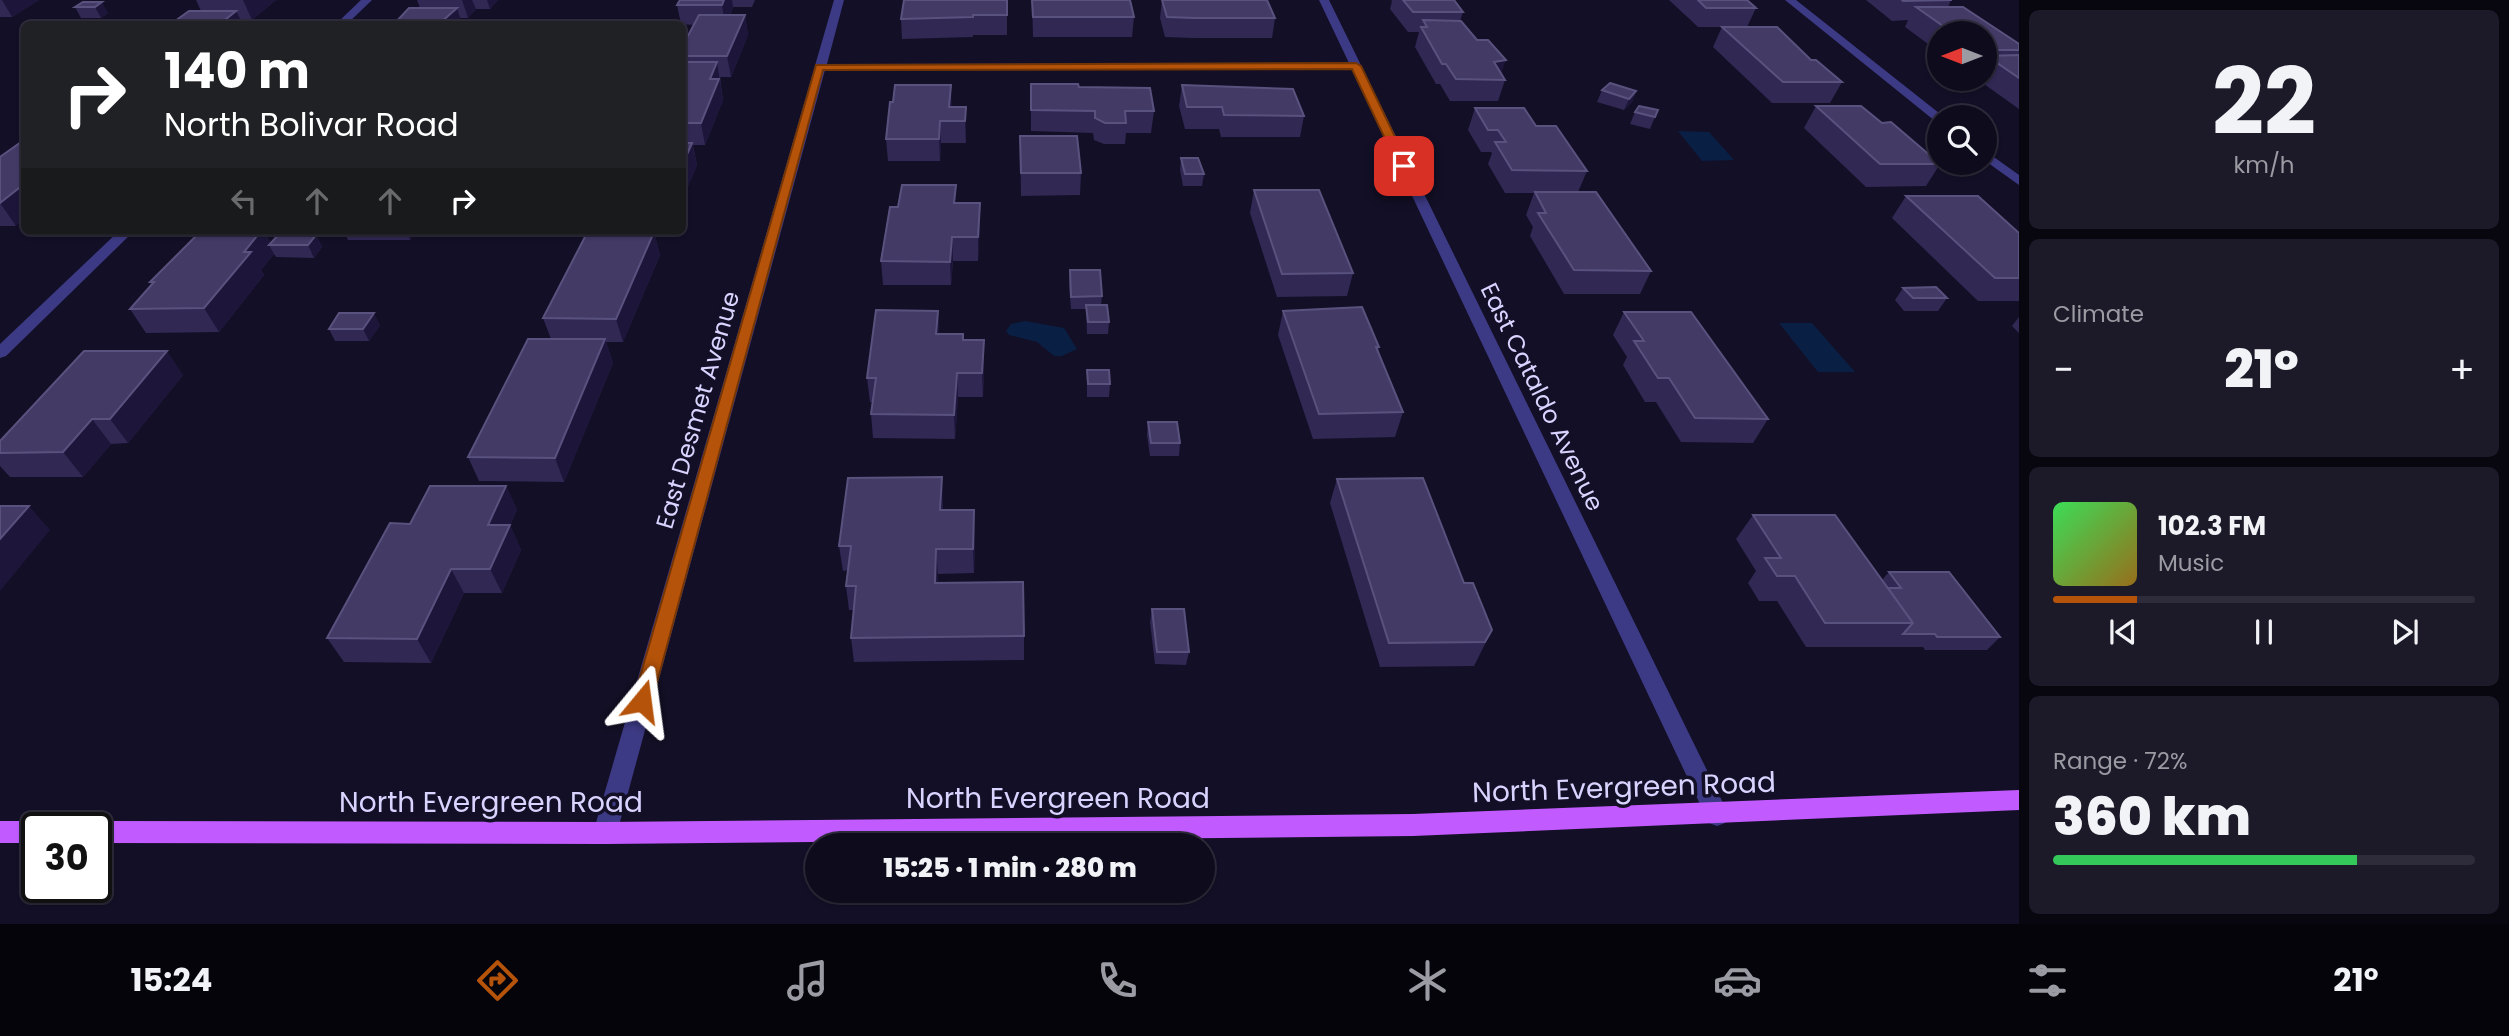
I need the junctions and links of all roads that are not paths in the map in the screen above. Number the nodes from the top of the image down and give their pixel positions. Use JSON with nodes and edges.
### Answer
{"nodes":[{"id":1,"x":367,"y":0,"type":"edge"},
{"id":2,"x":839,"y":0,"type":"edge"},
{"id":3,"x":1324,"y":0,"type":"edge"},
{"id":4,"x":1790,"y":0,"type":"edge"},
{"id":5,"x":344,"y":21,"type":"edge"},
{"id":6,"x":1356,"y":66,"type":"junction"},
{"id":7,"x":819,"y":67,"type":"junction"},
{"id":8,"x":1927,"y":108,"type":"edge"},
{"id":9,"x":1997,"y":164,"type":"edge"},
{"id":10,"x":2019,"y":181,"type":"edge"},
{"id":11,"x":123,"y":235,"type":"edge"},
{"id":12,"x":0,"y":353,"type":"edge"},
{"id":13,"x":2019,"y":800,"type":"edge"},
{"id":14,"x":1717,"y":815,"type":"junction"},
{"id":15,"x":0,"y":832,"type":"edge"},
{"id":16,"x":21,"y":832,"type":"edge"},
{"id":17,"x":112,"y":832,"type":"edge"},
{"id":18,"x":606,"y":833,"type":"junction"}],
"edges":[{"from":1,"to":5,"type":"street"},
{"from":2,"to":7,"type":"street","name":"East Desmet Avenue"},
{"from":3,"to":6,"type":"street","name":"East Cataldo Avenue"},
{"from":4,"to":8,"type":"street"},
{"from":6,"to":7,"type":"street"},
{"from":6,"to":14,"type":"street","name":"East Cataldo Avenue"},
{"from":7,"to":18,"type":"street","name":"East Desmet Avenue"},
{"from":9,"to":10,"type":"street"},
{"from":11,"to":12,"type":"street"},
{"from":13,"to":14,"type":"main road","name":"North Evergreen Road"},
{"from":14,"to":18,"type":"main road","name":"North Evergreen Road"},
{"from":15,"to":16,"type":"main road"},
{"from":17,"to":18,"type":"main road","name":"North Evergreen Road"}]}
